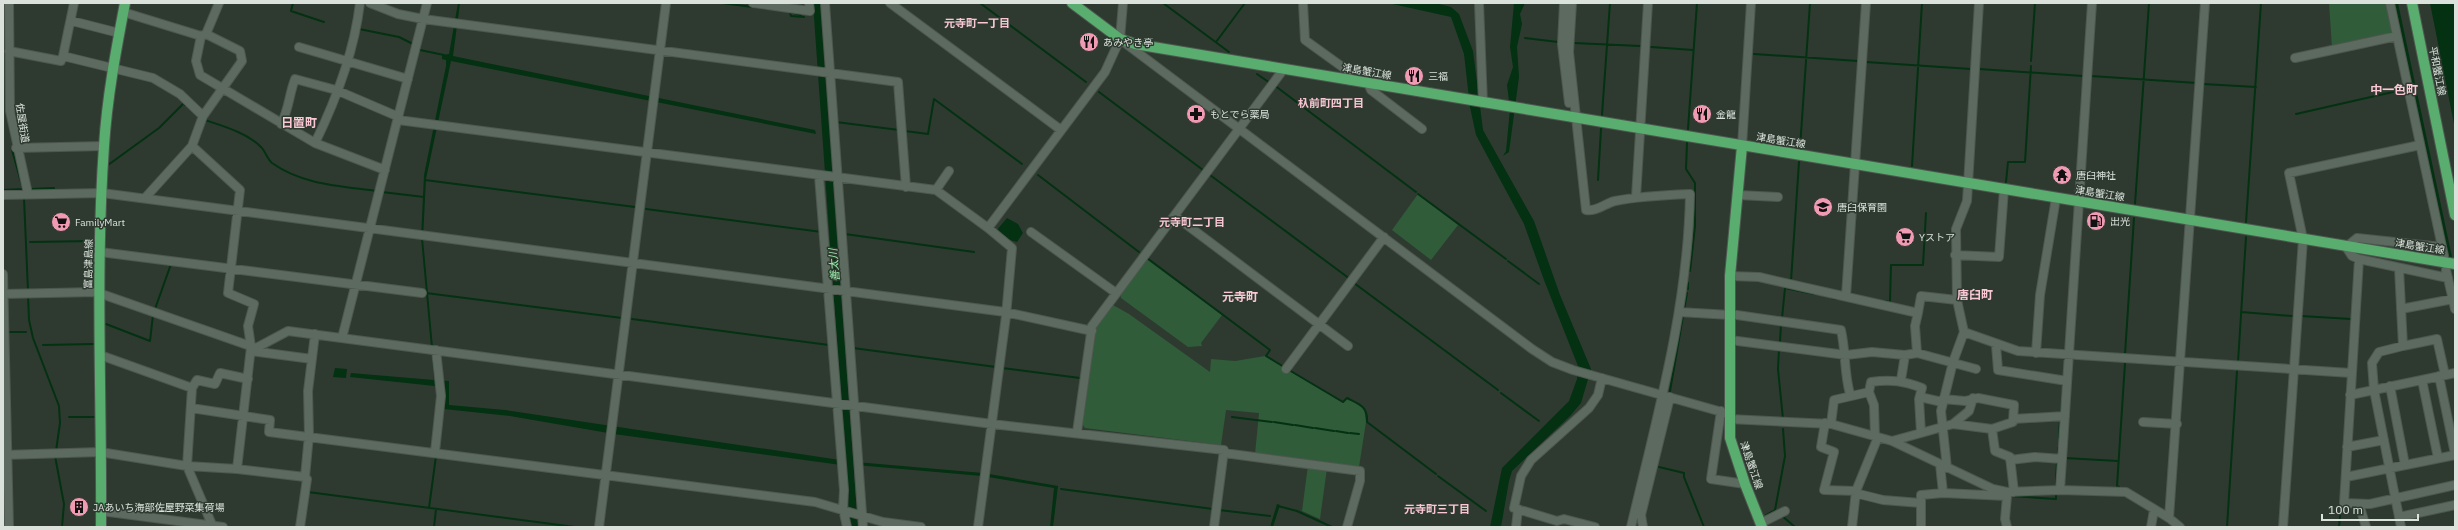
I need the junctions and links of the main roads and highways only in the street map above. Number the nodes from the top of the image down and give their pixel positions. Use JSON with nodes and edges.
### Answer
{"nodes":[{"id":1,"x":1072,"y":3,"type":"edge"},
{"id":2,"x":2412,"y":3,"type":"edge"},
{"id":3,"x":124,"y":8,"type":"edge"},
{"id":4,"x":1742,"y":146,"type":"junction"},
{"id":5,"x":2455,"y":215,"type":"edge"},
{"id":6,"x":2450,"y":270,"type":"edge"},
{"id":7,"x":1762,"y":525,"type":"edge"},
{"id":8,"x":101,"y":527,"type":"edge"}],
"edges":[{"from":1,"to":4,"type":"main road","name":"津島蟹江線"},
{"from":2,"to":5,"type":"main road","name":"平和蟹江線"},
{"from":3,"to":8,"type":"main road","name":"富島津島線"},
{"from":4,"to":6,"type":"main road","name":"津島蟹江線"},
{"from":4,"to":7,"type":"main road","name":"津島蟹江線"}]}
